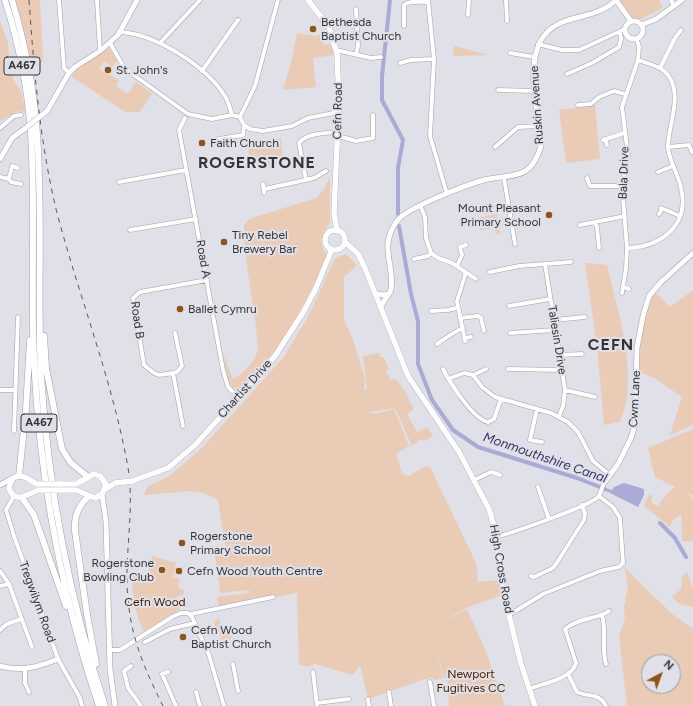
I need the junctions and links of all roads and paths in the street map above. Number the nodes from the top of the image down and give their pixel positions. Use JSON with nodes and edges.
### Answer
{"nodes":[{"id":1,"x":5,"y":0,"type":"edge"},
{"id":2,"x":12,"y":0,"type":"edge"},
{"id":3,"x":59,"y":0,"type":"edge"},
{"id":4,"x":97,"y":0,"type":"edge"},
{"id":5,"x":137,"y":0,"type":"edge"},
{"id":6,"x":200,"y":0,"type":"edge"},
{"id":7,"x":278,"y":0,"type":"edge"},
{"id":8,"x":308,"y":0,"type":"edge"},
{"id":9,"x":468,"y":0,"type":"edge"},
{"id":10,"x":506,"y":0,"type":"edge"},
{"id":11,"x":616,"y":0,"type":"edge"},
{"id":12,"x":671,"y":0,"type":"edge"},
{"id":13,"x":682,"y":0,"type":"edge"},
{"id":14,"x":428,"y":1,"type":"edge"},
{"id":15,"x":674,"y":6,"type":"junction"},
{"id":16,"x":356,"y":9,"type":"dead end"},
{"id":17,"x":468,"y":15,"type":"dead end"},
{"id":18,"x":238,"y":20,"type":"dead end"},
{"id":19,"x":507,"y":20,"type":"dead end"},
{"id":20,"x":632,"y":21,"type":"junction"},
{"id":21,"x":641,"y":25,"type":"junction"},
{"id":22,"x":404,"y":26,"type":"dead end"},
{"id":23,"x":626,"y":28,"type":"junction"},
{"id":24,"x":681,"y":30,"type":"dead end"},
{"id":25,"x":620,"y":31,"type":"junction"},
{"id":26,"x":120,"y":32,"type":"junction"},
{"id":27,"x":636,"y":38,"type":"junction"},
{"id":28,"x":110,"y":43,"type":"junction"},
{"id":29,"x":160,"y":43,"type":"junction"},
{"id":30,"x":538,"y":44,"type":"junction"},
{"id":31,"x":336,"y":50,"type":"junction"},
{"id":32,"x":100,"y":51,"type":"junction"},
{"id":33,"x":510,"y":53,"type":"dead end"},
{"id":34,"x":356,"y":54,"type":"junction"},
{"id":35,"x":380,"y":57,"type":"dead end"},
{"id":36,"x":534,"y":57,"type":"junction"},
{"id":37,"x":434,"y":59,"type":"junction"},
{"id":38,"x":638,"y":60,"type":"junction"},
{"id":39,"x":400,"y":64,"type":"dead end"},
{"id":40,"x":660,"y":68,"type":"junction"},
{"id":41,"x":202,"y":71,"type":"junction"},
{"id":42,"x":68,"y":73,"type":"junction"},
{"id":43,"x":568,"y":74,"type":"dead end"},
{"id":44,"x":498,"y":90,"type":"dead end"},
{"id":45,"x":536,"y":91,"type":"junction"},
{"id":46,"x":625,"y":94,"type":"junction"},
{"id":47,"x":578,"y":105,"type":"dead end"},
{"id":48,"x":339,"y":112,"type":"junction"},
{"id":49,"x":21,"y":114,"type":"dead end"},
{"id":50,"x":373,"y":115,"type":"dead end"},
{"id":51,"x":232,"y":116,"type":"junction"},
{"id":52,"x":240,"y":117,"type":"junction"},
{"id":53,"x":185,"y":118,"type":"dead end"},
{"id":54,"x":244,"y":125,"type":"junction"},
{"id":55,"x":539,"y":126,"type":"junction"},
{"id":56,"x":0,"y":128,"type":"edge"},
{"id":57,"x":624,"y":133,"type":"junction"},
{"id":58,"x":338,"y":134,"type":"junction"},
{"id":59,"x":219,"y":139,"type":"dead end"},
{"id":60,"x":608,"y":145,"type":"dead end"},
{"id":61,"x":495,"y":147,"type":"dead end"},
{"id":62,"x":668,"y":147,"type":"junction"},
{"id":63,"x":692,"y":152,"type":"dead end"},
{"id":64,"x":0,"y":158,"type":"edge"},
{"id":65,"x":672,"y":166,"type":"junction"},
{"id":66,"x":18,"y":168,"type":"dead end"},
{"id":67,"x":186,"y":170,"type":"junction"},
{"id":68,"x":326,"y":170,"type":"dead end"},
{"id":69,"x":658,"y":172,"type":"dead end"},
{"id":70,"x":0,"y":177,"type":"edge"},
{"id":71,"x":504,"y":178,"type":"junction"},
{"id":72,"x":587,"y":178,"type":"dead end"},
{"id":73,"x":9,"y":179,"type":"junction"},
{"id":74,"x":306,"y":180,"type":"junction"},
{"id":75,"x":119,"y":182,"type":"dead end"},
{"id":76,"x":21,"y":184,"type":"dead end"},
{"id":77,"x":622,"y":186,"type":"junction"},
{"id":78,"x":264,"y":189,"type":"dead end"},
{"id":79,"x":447,"y":194,"type":"junction"},
{"id":80,"x":420,"y":205,"type":"junction"},
{"id":81,"x":659,"y":214,"type":"dead end"},
{"id":82,"x":625,"y":216,"type":"junction"},
{"id":83,"x":680,"y":216,"type":"junction"},
{"id":84,"x":196,"y":220,"type":"junction"},
{"id":85,"x":595,"y":222,"type":"junction"},
{"id":86,"x":580,"y":225,"type":"dead end"},
{"id":87,"x":130,"y":230,"type":"dead end"},
{"id":88,"x":337,"y":231,"type":"junction"},
{"id":89,"x":33,"y":237,"type":"junction"},
{"id":90,"x":345,"y":242,"type":"junction"},
{"id":91,"x":516,"y":244,"type":"dead end"},
{"id":92,"x":466,"y":245,"type":"dead end"},
{"id":93,"x":599,"y":248,"type":"dead end"},
{"id":94,"x":627,"y":248,"type":"junction"},
{"id":95,"x":332,"y":249,"type":"junction"},
{"id":96,"x":431,"y":253,"type":"junction"},
{"id":97,"x":693,"y":254,"type":"edge"},
{"id":98,"x":414,"y":259,"type":"dead end"},
{"id":99,"x":571,"y":262,"type":"dead end"},
{"id":100,"x":545,"y":264,"type":"junction"},
{"id":101,"x":457,"y":266,"type":"junction"},
{"id":102,"x":466,"y":272,"type":"junction"},
{"id":103,"x":490,"y":272,"type":"dead end"},
{"id":104,"x":476,"y":279,"type":"dead end"},
{"id":105,"x":39,"y":280,"type":"junction"},
{"id":106,"x":207,"y":280,"type":"junction"},
{"id":107,"x":623,"y":287,"type":"junction"},
{"id":108,"x":629,"y":289,"type":"dead end"},
{"id":109,"x":622,"y":293,"type":"dead end"},
{"id":110,"x":389,"y":294,"type":"junction"},
{"id":111,"x":379,"y":298,"type":"junction"},
{"id":112,"x":550,"y":299,"type":"junction"},
{"id":113,"x":509,"y":306,"type":"dead end"},
{"id":114,"x":457,"y":308,"type":"junction"},
{"id":115,"x":432,"y":311,"type":"dead end"},
{"id":116,"x":18,"y":317,"type":"dead end"},
{"id":117,"x":585,"y":317,"type":"dead end"},
{"id":118,"x":385,"y":318,"type":"junction"},
{"id":119,"x":460,"y":318,"type":"junction"},
{"id":120,"x":554,"y":320,"type":"junction"},
{"id":121,"x":462,"y":328,"type":"junction"},
{"id":122,"x":555,"y":330,"type":"junction"},
{"id":123,"x":484,"y":331,"type":"dead end"},
{"id":124,"x":175,"y":333,"type":"dead end"},
{"id":125,"x":510,"y":333,"type":"dead end"},
{"id":126,"x":471,"y":337,"type":"dead end"},
{"id":127,"x":436,"y":344,"type":"dead end"},
{"id":128,"x":582,"y":354,"type":"dead end"},
{"id":129,"x":559,"y":355,"type":"junction"},
{"id":130,"x":443,"y":369,"type":"dead end"},
{"id":131,"x":486,"y":369,"type":"dead end"},
{"id":132,"x":508,"y":369,"type":"dead end"},
{"id":133,"x":562,"y":370,"type":"junction"},
{"id":134,"x":173,"y":373,"type":"junction"},
{"id":135,"x":473,"y":375,"type":"junction"},
{"id":136,"x":448,"y":379,"type":"junction"},
{"id":137,"x":0,"y":390,"type":"edge"},
{"id":138,"x":15,"y":390,"type":"junction"},
{"id":139,"x":565,"y":390,"type":"junction"},
{"id":140,"x":238,"y":397,"type":"junction"},
{"id":141,"x":594,"y":397,"type":"dead end"},
{"id":142,"x":501,"y":399,"type":"junction"},
{"id":143,"x":537,"y":409,"type":"junction"},
{"id":144,"x":559,"y":416,"type":"junction"},
{"id":145,"x":183,"y":426,"type":"dead end"},
{"id":146,"x":14,"y":431,"type":"dead end"},
{"id":147,"x":542,"y":442,"type":"dead end"},
{"id":148,"x":500,"y":475,"type":"dead end"},
{"id":149,"x":610,"y":475,"type":"junction"},
{"id":150,"x":17,"y":476,"type":"junction"},
{"id":151,"x":86,"y":478,"type":"junction"},
{"id":152,"x":104,"y":479,"type":"junction"},
{"id":153,"x":30,"y":480,"type":"junction"},
{"id":154,"x":474,"y":480,"type":"junction"},
{"id":155,"x":115,"y":483,"type":"junction"},
{"id":156,"x":604,"y":483,"type":"joint"},
{"id":157,"x":0,"y":486,"type":"edge"},
{"id":158,"x":38,"y":487,"type":"junction"},
{"id":159,"x":60,"y":487,"type":"junction"},
{"id":160,"x":538,"y":487,"type":"dead end"},
{"id":161,"x":10,"y":489,"type":"junction"},
{"id":162,"x":104,"y":492,"type":"junction"},
{"id":163,"x":29,"y":494,"type":"junction"},
{"id":164,"x":89,"y":495,"type":"junction"},
{"id":165,"x":14,"y":496,"type":"junction"},
{"id":166,"x":599,"y":496,"type":"junction"},
{"id":167,"x":22,"y":498,"type":"junction"},
{"id":168,"x":582,"y":505,"type":"junction"},
{"id":169,"x":549,"y":519,"type":"junction"},
{"id":170,"x":106,"y":522,"type":"junction"},
{"id":171,"x":496,"y":537,"type":"junction"},
{"id":172,"x":0,"y":571,"type":"edge"},
{"id":173,"x":531,"y":576,"type":"dead end"},
{"id":174,"x":8,"y":584,"type":"junction"},
{"id":175,"x":0,"y":586,"type":"edge"},
{"id":176,"x":273,"y":597,"type":"dead end"},
{"id":177,"x":609,"y":611,"type":"dead end"},
{"id":178,"x":191,"y":614,"type":"junction"},
{"id":179,"x":509,"y":615,"type":"junction"},
{"id":180,"x":602,"y":615,"type":"junction"},
{"id":181,"x":21,"y":619,"type":"junction"},
{"id":182,"x":195,"y":623,"type":"junction"},
{"id":183,"x":0,"y":630,"type":"edge"},
{"id":184,"x":145,"y":642,"type":"dead end"},
{"id":185,"x":32,"y":647,"type":"dead end"},
{"id":186,"x":110,"y":650,"type":"junction"},
{"id":187,"x":58,"y":659,"type":"junction"},
{"id":188,"x":232,"y":664,"type":"dead end"},
{"id":189,"x":606,"y":664,"type":"dead end"},
{"id":190,"x":131,"y":666,"type":"dead end"},
{"id":191,"x":0,"y":667,"type":"edge"},
{"id":192,"x":25,"y":669,"type":"junction"},
{"id":193,"x":168,"y":672,"type":"dead end"},
{"id":194,"x":313,"y":672,"type":"dead end"},
{"id":195,"x":568,"y":674,"type":"junction"},
{"id":196,"x":89,"y":676,"type":"junction"},
{"id":197,"x":430,"y":682,"type":"dead end"},
{"id":198,"x":529,"y":689,"type":"junction"},
{"id":199,"x":238,"y":691,"type":"dead end"},
{"id":200,"x":29,"y":692,"type":"dead end"},
{"id":201,"x":196,"y":692,"type":"dead end"},
{"id":202,"x":389,"y":692,"type":"dead end"},
{"id":203,"x":349,"y":698,"type":"dead end"},
{"id":204,"x":368,"y":699,"type":"dead end"},
{"id":205,"x":224,"y":705,"type":"edge"},
{"id":206,"x":317,"y":705,"type":"edge"},
{"id":207,"x":82,"y":706,"type":"edge"},
{"id":208,"x":99,"y":706,"type":"edge"},
{"id":209,"x":106,"y":706,"type":"edge"},
{"id":210,"x":115,"y":706,"type":"edge"},
{"id":211,"x":141,"y":706,"type":"edge"},
{"id":212,"x":176,"y":706,"type":"edge"},
{"id":213,"x":200,"y":706,"type":"edge"},
{"id":214,"x":218,"y":706,"type":"edge"},
{"id":215,"x":369,"y":706,"type":"edge"},
{"id":216,"x":391,"y":706,"type":"edge"},
{"id":217,"x":434,"y":706,"type":"edge"},
{"id":218,"x":535,"y":706,"type":"edge"},
{"id":219,"x":606,"y":706,"type":"edge"}],
"edges":[{"from":1,"to":89,"type":"main road","number":"A467"},
{"from":2,"to":105,"type":"main road","number":"A467"},
{"from":3,"to":42,"type":"street"},
{"from":4,"to":32,"type":"street"},
{"from":5,"to":26,"type":"street"},
{"from":6,"to":29,"type":"street"},
{"from":7,"to":52,"type":"street"},
{"from":8,"to":31,"type":"main road","name":"Cefn Road"},
{"from":9,"to":17,"type":"street"},
{"from":10,"to":19,"type":"street"},
{"from":11,"to":20,"type":"street"},
{"from":11,"to":30,"type":"street","name":"Ruskin Avenue"},
{"from":12,"to":15,"type":"street"},
{"from":13,"to":15,"type":"street"},
{"from":14,"to":22,"type":"street"},
{"from":14,"to":37,"type":"street"},
{"from":15,"to":21,"type":"street"},
{"from":16,"to":34,"type":"street"},
{"from":18,"to":41,"type":"street"},
{"from":20,"to":21,"type":"street"},
{"from":20,"to":23,"type":"street"},
{"from":21,"to":27,"type":"street"},
{"from":23,"to":25,"type":"street"},
{"from":23,"to":27,"type":"street"},
{"from":24,"to":40,"type":"street"},
{"from":25,"to":30,"type":"street"},
{"from":25,"to":43,"type":"street"},
{"from":26,"to":28,"type":"street"},
{"from":26,"to":29,"type":"street"},
{"from":27,"to":38,"type":"street","name":"Bala Drive"},
{"from":28,"to":32,"type":"street"},
{"from":28,"to":51,"type":"street"},
{"from":29,"to":41,"type":"street"},
{"from":30,"to":36,"type":"street","name":"Ruskin Avenue"},
{"from":31,"to":34,"type":"street"},
{"from":31,"to":48,"type":"main road","name":"Cefn Road"},
{"from":32,"to":42,"type":"street"},
{"from":33,"to":36,"type":"street"},
{"from":34,"to":35,"type":"street"},
{"from":36,"to":45,"type":"street","name":"Ruskin Avenue"},
{"from":37,"to":39,"type":"street"},
{"from":37,"to":79,"type":"street"},
{"from":38,"to":40,"type":"street"},
{"from":38,"to":46,"type":"street","name":"Bala Drive"},
{"from":40,"to":62,"type":"street"},
{"from":41,"to":51,"type":"street"},
{"from":42,"to":64,"type":"street","bridge":true},
{"from":44,"to":45,"type":"street"},
{"from":45,"to":55,"type":"street","name":"Ruskin Avenue"},
{"from":46,"to":47,"type":"street"},
{"from":46,"to":57,"type":"street","name":"Bala Drive"},
{"from":48,"to":54,"type":"street"},
{"from":48,"to":58,"type":"main road","name":"Cefn Road"},
{"from":49,"to":56,"type":"street"},
{"from":50,"to":58,"type":"street"},
{"from":51,"to":52,"type":"street"},
{"from":52,"to":54,"type":"street"},
{"from":53,"to":67,"type":"street","name":"Road A"},
{"from":54,"to":59,"type":"street"},
{"from":55,"to":61,"type":"street"},
{"from":55,"to":71,"type":"street","name":"Ruskin Avenue"},
{"from":57,"to":60,"type":"street"},
{"from":57,"to":77,"type":"street","name":"Bala Drive"},
{"from":58,"to":74,"type":"street"},
{"from":58,"to":88,"type":"main road","name":"Cefn Road"},
{"from":62,"to":63,"type":"street"},
{"from":62,"to":65,"type":"street"},
{"from":65,"to":69,"type":"street"},
{"from":65,"to":83,"type":"street"},
{"from":66,"to":73,"type":"street"},
{"from":67,"to":75,"type":"street"},
{"from":67,"to":84,"type":"street","name":"Road A"},
{"from":68,"to":74,"type":"street"},
{"from":70,"to":73,"type":"street"},
{"from":71,"to":79,"type":"street","name":"Ruskin Avenue"},
{"from":71,"to":91,"type":"street"},
{"from":72,"to":77,"type":"street"},
{"from":73,"to":76,"type":"street"},
{"from":74,"to":78,"type":"street"},
{"from":77,"to":82,"type":"street","name":"Bala Drive"},
{"from":79,"to":80,"type":"street","name":"Ruskin Avenue"},
{"from":80,"to":96,"type":"street"},
{"from":80,"to":110,"type":"street","name":"Ruskin Avenue"},
{"from":81,"to":83,"type":"street"},
{"from":82,"to":85,"type":"street"},
{"from":82,"to":94,"type":"street","name":"Bala Drive"},
{"from":83,"to":94,"type":"street"},
{"from":84,"to":87,"type":"street"},
{"from":84,"to":106,"type":"street","name":"Road A"},
{"from":85,"to":86,"type":"street"},
{"from":85,"to":93,"type":"street"},
{"from":88,"to":90,"type":"main road"},
{"from":88,"to":95,"type":"main road"},
{"from":89,"to":150,"type":"main road"},
{"from":89,"to":196,"type":"main road","number":"A467"},
{"from":90,"to":95,"type":"main road"},
{"from":90,"to":111,"type":"main road"},
{"from":92,"to":101,"type":"street"},
{"from":94,"to":107,"type":"street","name":"Bala Drive"},
{"from":95,"to":140,"type":"main road","name":"Chartist Drive"},
{"from":96,"to":98,"type":"street"},
{"from":96,"to":101,"type":"street"},
{"from":97,"to":149,"type":"street","name":"Cwm Lane"},
{"from":99,"to":100,"type":"street"},
{"from":100,"to":103,"type":"street"},
{"from":100,"to":112,"type":"street","name":"Taliesin Drive"},
{"from":101,"to":102,"type":"street"},
{"from":102,"to":104,"type":"street"},
{"from":102,"to":114,"type":"street"},
{"from":105,"to":151,"type":"main road"},
{"from":105,"to":209,"type":"main road","number":"A467"},
{"from":106,"to":134,"type":"street","name":"Road B"},
{"from":106,"to":140,"type":"street","name":"Road A"},
{"from":107,"to":108,"type":"street"},
{"from":107,"to":109,"type":"street","name":"Bala Drive"},
{"from":110,"to":111,"type":"street"},
{"from":110,"to":111,"type":"street"},
{"from":111,"to":118,"type":"main road"},
{"from":111,"to":118,"type":"main road"},
{"from":112,"to":113,"type":"street"},
{"from":112,"to":120,"type":"street","name":"Taliesin Drive"},
{"from":114,"to":115,"type":"street"},
{"from":114,"to":119,"type":"street"},
{"from":116,"to":138,"type":"street"},
{"from":117,"to":120,"type":"street"},
{"from":118,"to":154,"type":"main road","name":"High Cross Road"},
{"from":119,"to":121,"type":"street"},
{"from":119,"to":123,"type":"street"},
{"from":120,"to":122,"type":"street","name":"Taliesin Drive"},
{"from":121,"to":126,"type":"street"},
{"from":121,"to":127,"type":"street"},
{"from":122,"to":125,"type":"street"},
{"from":122,"to":129,"type":"street","name":"Taliesin Drive"},
{"from":124,"to":134,"type":"street"},
{"from":128,"to":129,"type":"street"},
{"from":129,"to":133,"type":"street","name":"Taliesin Drive"},
{"from":130,"to":136,"type":"street"},
{"from":131,"to":135,"type":"street"},
{"from":132,"to":133,"type":"street"},
{"from":133,"to":139,"type":"street","name":"Taliesin Drive"},
{"from":134,"to":145,"type":"street"},
{"from":135,"to":136,"type":"street"},
{"from":135,"to":142,"type":"street"},
{"from":136,"to":142,"type":"street"},
{"from":137,"to":138,"type":"street"},
{"from":138,"to":146,"type":"street"},
{"from":139,"to":141,"type":"street"},
{"from":139,"to":144,"type":"street","name":"Taliesin Drive"},
{"from":140,"to":155,"type":"main road","name":"Chartist Drive","bridge":true},
{"from":142,"to":143,"type":"street"},
{"from":143,"to":144,"type":"street"},
{"from":143,"to":147,"type":"street"},
{"from":144,"to":149,"type":"street"},
{"from":148,"to":154,"type":"street"},
{"from":149,"to":156,"type":"street","name":"Cwm Lane"},
{"from":150,"to":153,"type":"main road","name":"Chartist Drive"},
{"from":150,"to":157,"type":"street"},
{"from":150,"to":161,"type":"main road"},
{"from":151,"to":152,"type":"main road","name":"Chartist Drive"},
{"from":151,"to":159,"type":"main road","name":"Chartist Drive"},
{"from":151,"to":164,"type":"main road"},
{"from":152,"to":155,"type":"main road","name":"Chartist Drive"},
{"from":152,"to":162,"type":"main road"},
{"from":153,"to":158,"type":"main road","name":"Chartist Drive"},
{"from":153,"to":163,"type":"main road"},
{"from":154,"to":171,"type":"main road","name":"High Cross Road"},
{"from":155,"to":162,"type":"main road","name":"Chartist Drive"},
{"from":156,"to":166,"type":"street","name":"Cwm Lane"},
{"from":157,"to":161,"type":"street"},
{"from":158,"to":159,"type":"main road","name":"Chartist Drive","bridge":true},
{"from":158,"to":163,"type":"main road","name":"Chartist Drive"},
{"from":159,"to":164,"type":"main road","name":"Chartist Drive"},
{"from":160,"to":169,"type":"street"},
{"from":161,"to":165,"type":"main road"},
{"from":162,"to":164,"type":"main road","name":"Chartist Drive"},
{"from":162,"to":170,"type":"street"},
{"from":163,"to":167,"type":"main road","name":"Chartist Drive"},
{"from":164,"to":170,"type":"street"},
{"from":164,"to":209,"type":"main road"},
{"from":165,"to":167,"type":"main road"},
{"from":165,"to":187,"type":"street","name":"Tregwilym Road"},
{"from":166,"to":168,"type":"street"},
{"from":166,"to":179,"type":"street"},
{"from":167,"to":196,"type":"main road"},
{"from":168,"to":169,"type":"street"},
{"from":168,"to":173,"type":"street"},
{"from":169,"to":171,"type":"street"},
{"from":170,"to":186,"type":"street"},
{"from":171,"to":179,"type":"main road","name":"High Cross Road"},
{"from":172,"to":174,"type":"street"},
{"from":174,"to":175,"type":"street"},
{"from":174,"to":181,"type":"street"},
{"from":176,"to":178,"type":"street"},
{"from":177,"to":180,"type":"street"},
{"from":178,"to":182,"type":"street"},
{"from":178,"to":186,"type":"street"},
{"from":179,"to":198,"type":"main road","name":"High Cross Road"},
{"from":180,"to":189,"type":"street"},
{"from":180,"to":195,"type":"street"},
{"from":181,"to":183,"type":"street"},
{"from":181,"to":185,"type":"street"},
{"from":182,"to":184,"type":"street"},
{"from":182,"to":205,"type":"street"},
{"from":186,"to":210,"type":"street"},
{"from":187,"to":192,"type":"street"},
{"from":187,"to":207,"type":"street","name":"Tregwilym Road"},
{"from":188,"to":199,"type":"street"},
{"from":190,"to":211,"type":"street"},
{"from":191,"to":192,"type":"street"},
{"from":192,"to":200,"type":"street"},
{"from":193,"to":212,"type":"street"},
{"from":194,"to":206,"type":"street"},
{"from":195,"to":198,"type":"street"},
{"from":195,"to":219,"type":"street"},
{"from":196,"to":208,"type":"main road","number":"A467"},
{"from":197,"to":217,"type":"street"},
{"from":198,"to":218,"type":"main road","name":"High Cross Road"},
{"from":201,"to":213,"type":"street"},
{"from":202,"to":216,"type":"street"},
{"from":203,"to":206,"type":"street"},
{"from":204,"to":215,"type":"street"},
{"from":205,"to":214,"type":"street"}]}
